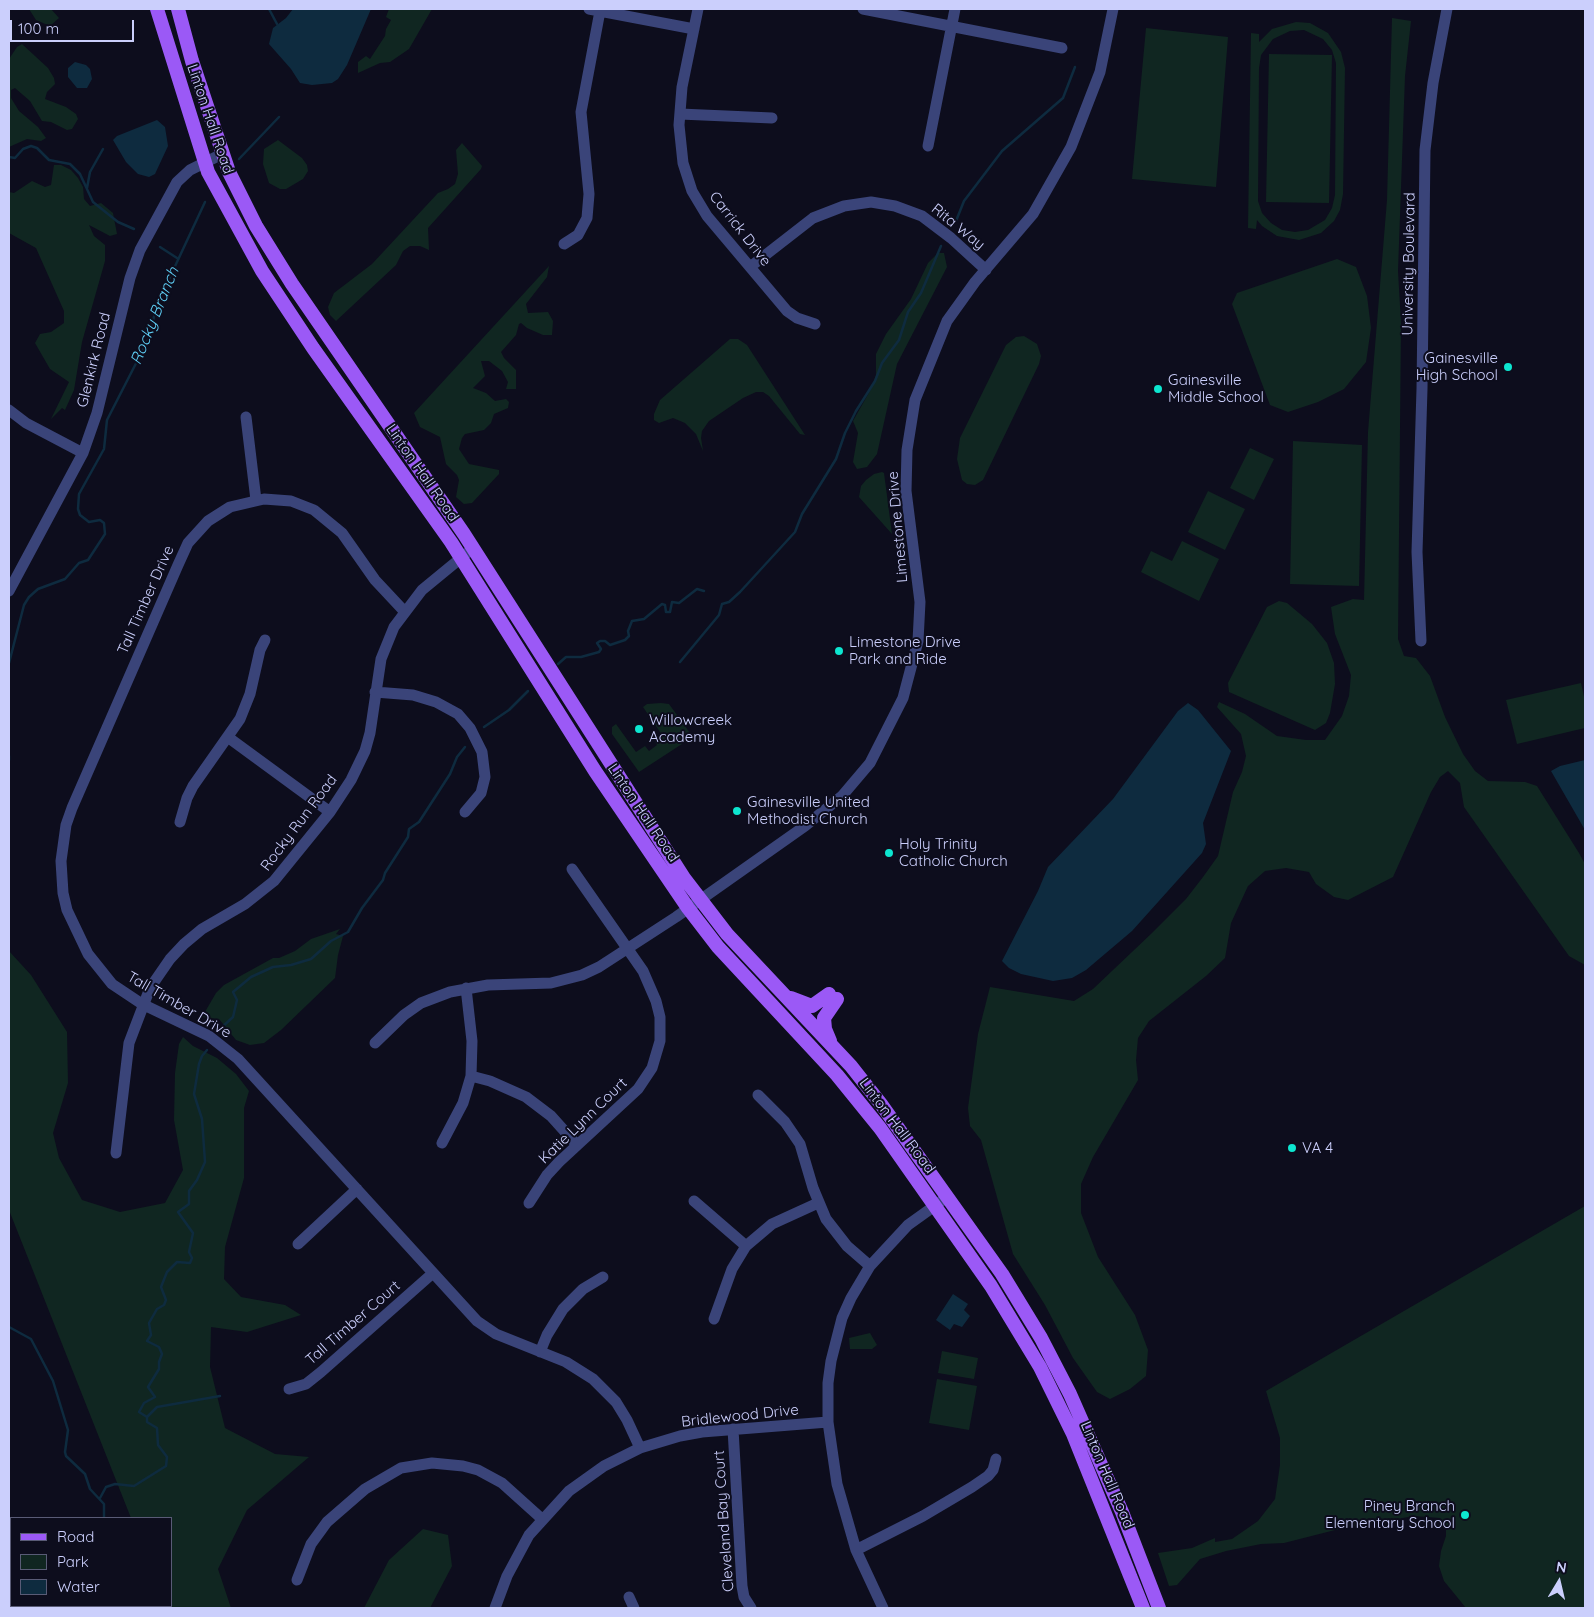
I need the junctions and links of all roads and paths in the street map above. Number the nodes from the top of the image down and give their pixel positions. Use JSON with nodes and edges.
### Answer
{"nodes":[{"id":1,"x":157,"y":9,"type":"edge"},
{"id":2,"x":178,"y":9,"type":"edge"},
{"id":3,"x":698,"y":9,"type":"edge"},
{"id":4,"x":863,"y":9,"type":"edge"},
{"id":5,"x":955,"y":9,"type":"edge"},
{"id":6,"x":1113,"y":9,"type":"edge"},
{"id":7,"x":1447,"y":9,"type":"edge"},
{"id":8,"x":594,"y":10,"type":"edge"},
{"id":9,"x":952,"y":27,"type":"junction"},
{"id":10,"x":694,"y":29,"type":"junction"},
{"id":11,"x":1062,"y":48,"type":"dead end"},
{"id":12,"x":680,"y":114,"type":"junction"},
{"id":13,"x":772,"y":118,"type":"dead end"},
{"id":14,"x":928,"y":146,"type":"dead end"},
{"id":15,"x":222,"y":154,"type":"junction"},
{"id":16,"x":204,"y":161,"type":"junction"},
{"id":17,"x":564,"y":244,"type":"dead end"},
{"id":18,"x":750,"y":268,"type":"junction"},
{"id":19,"x":986,"y":270,"type":"junction"},
{"id":20,"x":815,"y":324,"type":"dead end"},
{"id":21,"x":9,"y":410,"type":"edge"},
{"id":22,"x":246,"y":416,"type":"dead end"},
{"id":23,"x":83,"y":453,"type":"junction"},
{"id":24,"x":256,"y":500,"type":"junction"},
{"id":25,"x":473,"y":549,"type":"junction"},
{"id":26,"x":461,"y":557,"type":"junction"},
{"id":27,"x":9,"y":592,"type":"edge"},
{"id":28,"x":404,"y":611,"type":"junction"},
{"id":29,"x":265,"y":640,"type":"dead end"},
{"id":30,"x":1421,"y":641,"type":"dead end"},
{"id":31,"x":375,"y":692,"type":"junction"},
{"id":32,"x":229,"y":738,"type":"junction"},
{"id":33,"x":330,"y":812,"type":"junction"},
{"id":34,"x":465,"y":812,"type":"dead end"},
{"id":35,"x":180,"y":822,"type":"dead end"},
{"id":36,"x":572,"y":869,"type":"dead end"},
{"id":37,"x":700,"y":900,"type":"junction"},
{"id":38,"x":688,"y":908,"type":"junction"},
{"id":39,"x":627,"y":948,"type":"junction"},
{"id":40,"x":466,"y":988,"type":"junction"},
{"id":41,"x":784,"y":995,"type":"junction"},
{"id":42,"x":142,"y":1004,"type":"junction"},
{"id":43,"x":375,"y":1043,"type":"dead end"},
{"id":44,"x":832,"y":1046,"type":"junction"},
{"id":45,"x":471,"y":1076,"type":"junction"},
{"id":46,"x":758,"y":1094,"type":"dead end"},
{"id":47,"x":442,"y":1143,"type":"dead end"},
{"id":48,"x":578,"y":1145,"type":"junction"},
{"id":49,"x":116,"y":1154,"type":"dead end"},
{"id":50,"x":356,"y":1189,"type":"junction"},
{"id":51,"x":948,"y":1197,"type":"junction"},
{"id":52,"x":694,"y":1202,"type":"dead end"},
{"id":53,"x":529,"y":1203,"type":"dead end"},
{"id":54,"x":818,"y":1203,"type":"junction"},
{"id":55,"x":935,"y":1206,"type":"junction"},
{"id":56,"x":298,"y":1244,"type":"dead end"},
{"id":57,"x":746,"y":1246,"type":"junction"},
{"id":58,"x":870,"y":1266,"type":"junction"},
{"id":59,"x":433,"y":1273,"type":"junction"},
{"id":60,"x":603,"y":1278,"type":"dead end"},
{"id":61,"x":714,"y":1320,"type":"dead end"},
{"id":62,"x":540,"y":1352,"type":"junction"},
{"id":63,"x":289,"y":1389,"type":"dead end"},
{"id":64,"x":828,"y":1422,"type":"junction"},
{"id":65,"x":733,"y":1429,"type":"junction"},
{"id":66,"x":640,"y":1448,"type":"junction"},
{"id":67,"x":996,"y":1459,"type":"dead end"},
{"id":68,"x":542,"y":1519,"type":"junction"},
{"id":69,"x":856,"y":1550,"type":"junction"},
{"id":70,"x":297,"y":1580,"type":"dead end"},
{"id":71,"x":629,"y":1597,"type":"dead end"},
{"id":72,"x":495,"y":1608,"type":"edge"},
{"id":73,"x":634,"y":1608,"type":"edge"},
{"id":74,"x":751,"y":1608,"type":"edge"},
{"id":75,"x":883,"y":1608,"type":"edge"},
{"id":76,"x":1143,"y":1608,"type":"edge"},
{"id":77,"x":1159,"y":1608,"type":"edge"}],
"edges":[{"from":1,"to":16,"type":"main road","name":"Linton Hall Road"},
{"from":2,"to":15,"type":"main road","name":"Linton Hall Road"},
{"from":3,"to":10,"type":"street","name":"Carrick Drive"},
{"from":4,"to":9,"type":"street"},
{"from":5,"to":9,"type":"street"},
{"from":6,"to":19,"type":"street","name":"Limestone Drive"},
{"from":7,"to":30,"type":"street","name":"University Boulevard"},
{"from":8,"to":10,"type":"street"},
{"from":8,"to":17,"type":"street"},
{"from":9,"to":11,"type":"street"},
{"from":9,"to":14,"type":"street"},
{"from":10,"to":12,"type":"street","name":"Carrick Drive"},
{"from":12,"to":13,"type":"street"},
{"from":12,"to":18,"type":"street","name":"Carrick Drive"},
{"from":15,"to":16,"type":"street","name":"Glenkirk Road"},
{"from":15,"to":25,"type":"main road","name":"Linton Hall Road"},
{"from":16,"to":23,"type":"street","name":"Glenkirk Road"},
{"from":16,"to":26,"type":"main road","name":"Linton Hall Road"},
{"from":18,"to":19,"type":"street","name":"Rita Way"},
{"from":18,"to":20,"type":"street","name":"Carrick Drive"},
{"from":19,"to":37,"type":"street","name":"Limestone Drive"},
{"from":21,"to":23,"type":"street"},
{"from":22,"to":24,"type":"street"},
{"from":23,"to":27,"type":"street","name":"Glenkirk Road"},
{"from":24,"to":28,"type":"street","name":"Tall Timber Drive"},
{"from":24,"to":42,"type":"street","name":"Tall Timber Drive"},
{"from":25,"to":26,"type":"street","name":"Rocky Run Road"},
{"from":25,"to":37,"type":"main road","name":"Linton Hall Road"},
{"from":26,"to":28,"type":"street","name":"Rocky Run Road"},
{"from":26,"to":38,"type":"main road","name":"Linton Hall Road"},
{"from":28,"to":31,"type":"street","name":"Rocky Run Road"},
{"from":29,"to":32,"type":"street"},
{"from":31,"to":33,"type":"street","name":"Rocky Run Road"},
{"from":31,"to":34,"type":"street"},
{"from":32,"to":33,"type":"street"},
{"from":32,"to":35,"type":"street"},
{"from":33,"to":42,"type":"street","name":"Rocky Run Road"},
{"from":36,"to":39,"type":"street","name":"Katie Lynn Court"},
{"from":37,"to":38,"type":"street","name":"Limestone Drive"},
{"from":37,"to":41,"type":"main road","name":"Linton Hall Road"},
{"from":38,"to":39,"type":"street","name":"Limestone Drive"},
{"from":38,"to":55,"type":"main road","name":"Linton Hall Road"},
{"from":39,"to":40,"type":"street","name":"Limestone Drive"},
{"from":39,"to":48,"type":"street","name":"Katie Lynn Court"},
{"from":40,"to":43,"type":"street","name":"Limestone Drive"},
{"from":40,"to":45,"type":"street"},
{"from":41,"to":44,"type":"main road","name":"Linton Hall Road"},
{"from":41,"to":44,"type":"main road"},
{"from":42,"to":49,"type":"street","name":"Rocky Run Road"},
{"from":42,"to":50,"type":"street","name":"Tall Timber Drive"},
{"from":44,"to":51,"type":"main road","name":"Linton Hall Road"},
{"from":45,"to":47,"type":"street"},
{"from":45,"to":48,"type":"street"},
{"from":46,"to":54,"type":"street"},
{"from":48,"to":53,"type":"street","name":"Katie Lynn Court"},
{"from":50,"to":56,"type":"street"},
{"from":50,"to":59,"type":"street","name":"Tall Timber Drive"},
{"from":51,"to":55,"type":"street"},
{"from":51,"to":77,"type":"main road","name":"Linton Hall Road"},
{"from":52,"to":57,"type":"street"},
{"from":54,"to":57,"type":"street"},
{"from":54,"to":58,"type":"street"},
{"from":55,"to":58,"type":"street"},
{"from":55,"to":76,"type":"main road","name":"Linton Hall Road"},
{"from":57,"to":61,"type":"street"},
{"from":58,"to":64,"type":"street"},
{"from":59,"to":62,"type":"street","name":"Tall Timber Drive"},
{"from":59,"to":63,"type":"street","name":"Tall Timber Court"},
{"from":60,"to":62,"type":"street"},
{"from":62,"to":66,"type":"street","name":"Tall Timber Drive"},
{"from":64,"to":65,"type":"street","name":"Bridlewood Drive"},
{"from":64,"to":69,"type":"street"},
{"from":65,"to":66,"type":"street","name":"Bridlewood Drive"},
{"from":65,"to":74,"type":"street","name":"Cleveland Bay Court"},
{"from":66,"to":68,"type":"street","name":"Bridlewood Drive"},
{"from":67,"to":69,"type":"street"},
{"from":68,"to":70,"type":"street"},
{"from":68,"to":72,"type":"street","name":"Bridlewood Drive"},
{"from":69,"to":75,"type":"street"},
{"from":71,"to":73,"type":"street"}]}
